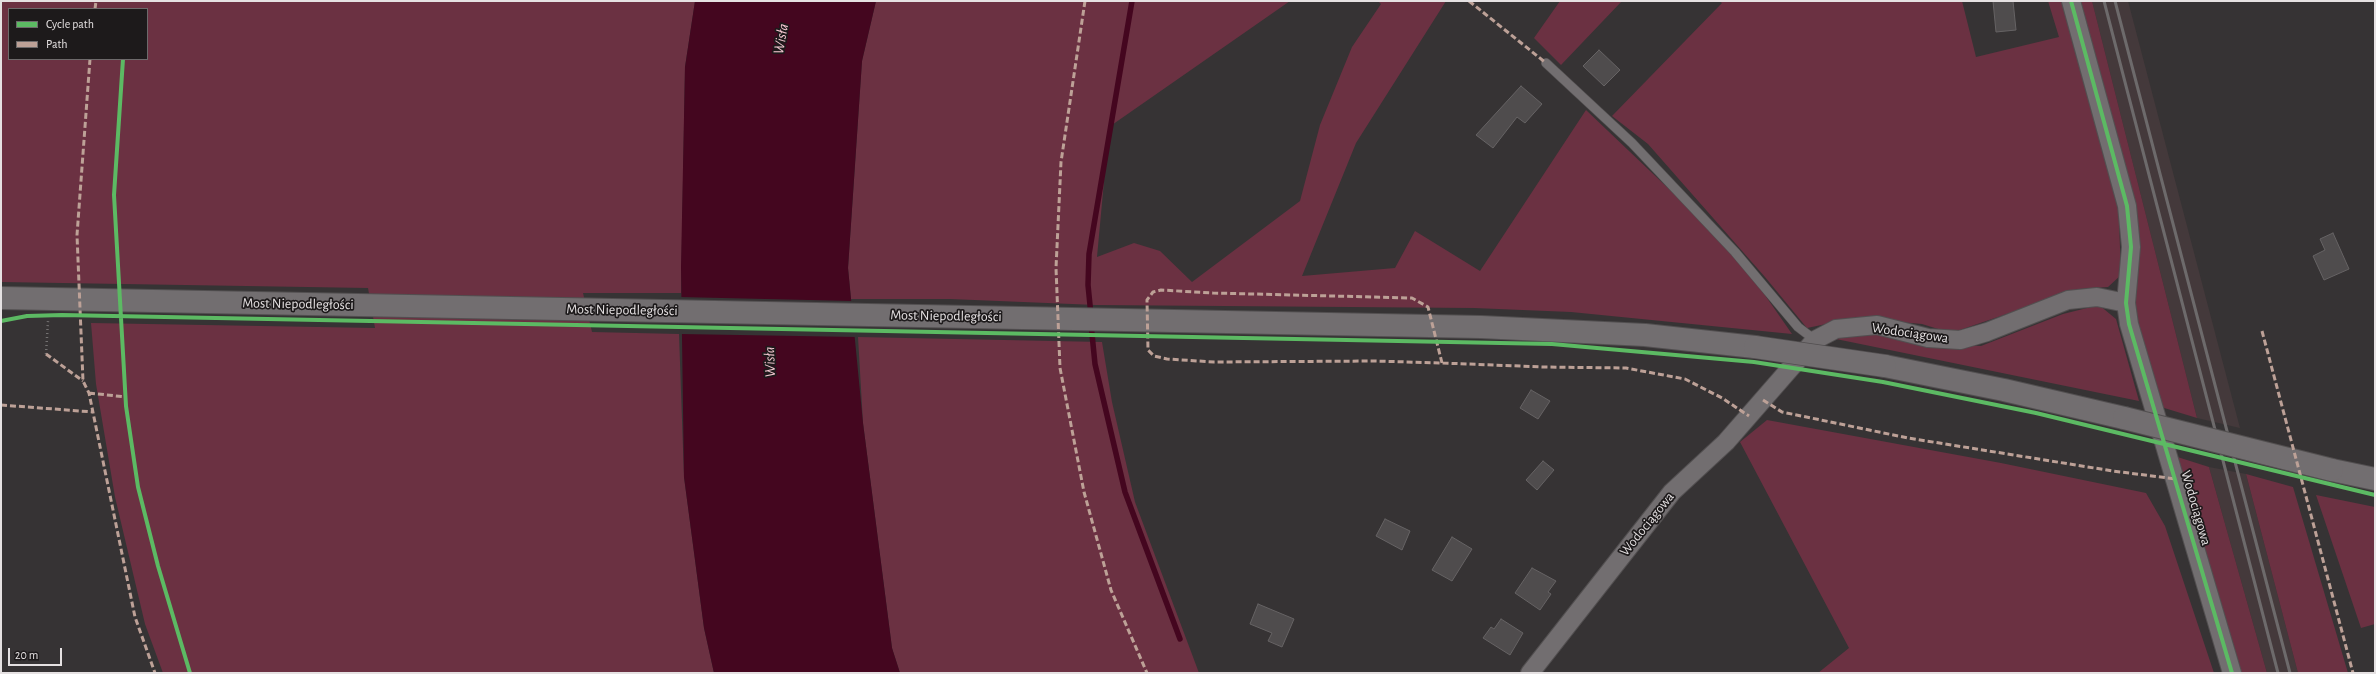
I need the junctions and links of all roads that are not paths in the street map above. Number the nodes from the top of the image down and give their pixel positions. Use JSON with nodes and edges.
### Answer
{"nodes":[{"id":1,"x":2071,"y":1,"type":"edge"},
{"id":2,"x":1546,"y":63,"type":"dead end"},
{"id":3,"x":1,"y":298,"type":"edge"},
{"id":4,"x":2126,"y":303,"type":"junction"},
{"id":5,"x":1815,"y":340,"type":"junction"},
{"id":6,"x":2375,"y":479,"type":"edge"},
{"id":7,"x":1530,"y":673,"type":"edge"},
{"id":8,"x":2232,"y":673,"type":"edge"}],
"edges":[{"from":1,"to":4,"type":"street"},
{"from":2,"to":5,"type":"lane"},
{"from":3,"to":6,"type":"main road","name":"Most Niepodległości","bridge":true},
{"from":4,"to":5,"type":"street","name":"Wodociągowa"},
{"from":4,"to":8,"type":"street","name":"Wodociągowa"},
{"from":5,"to":7,"type":"street","name":"Wodociągowa"}]}
